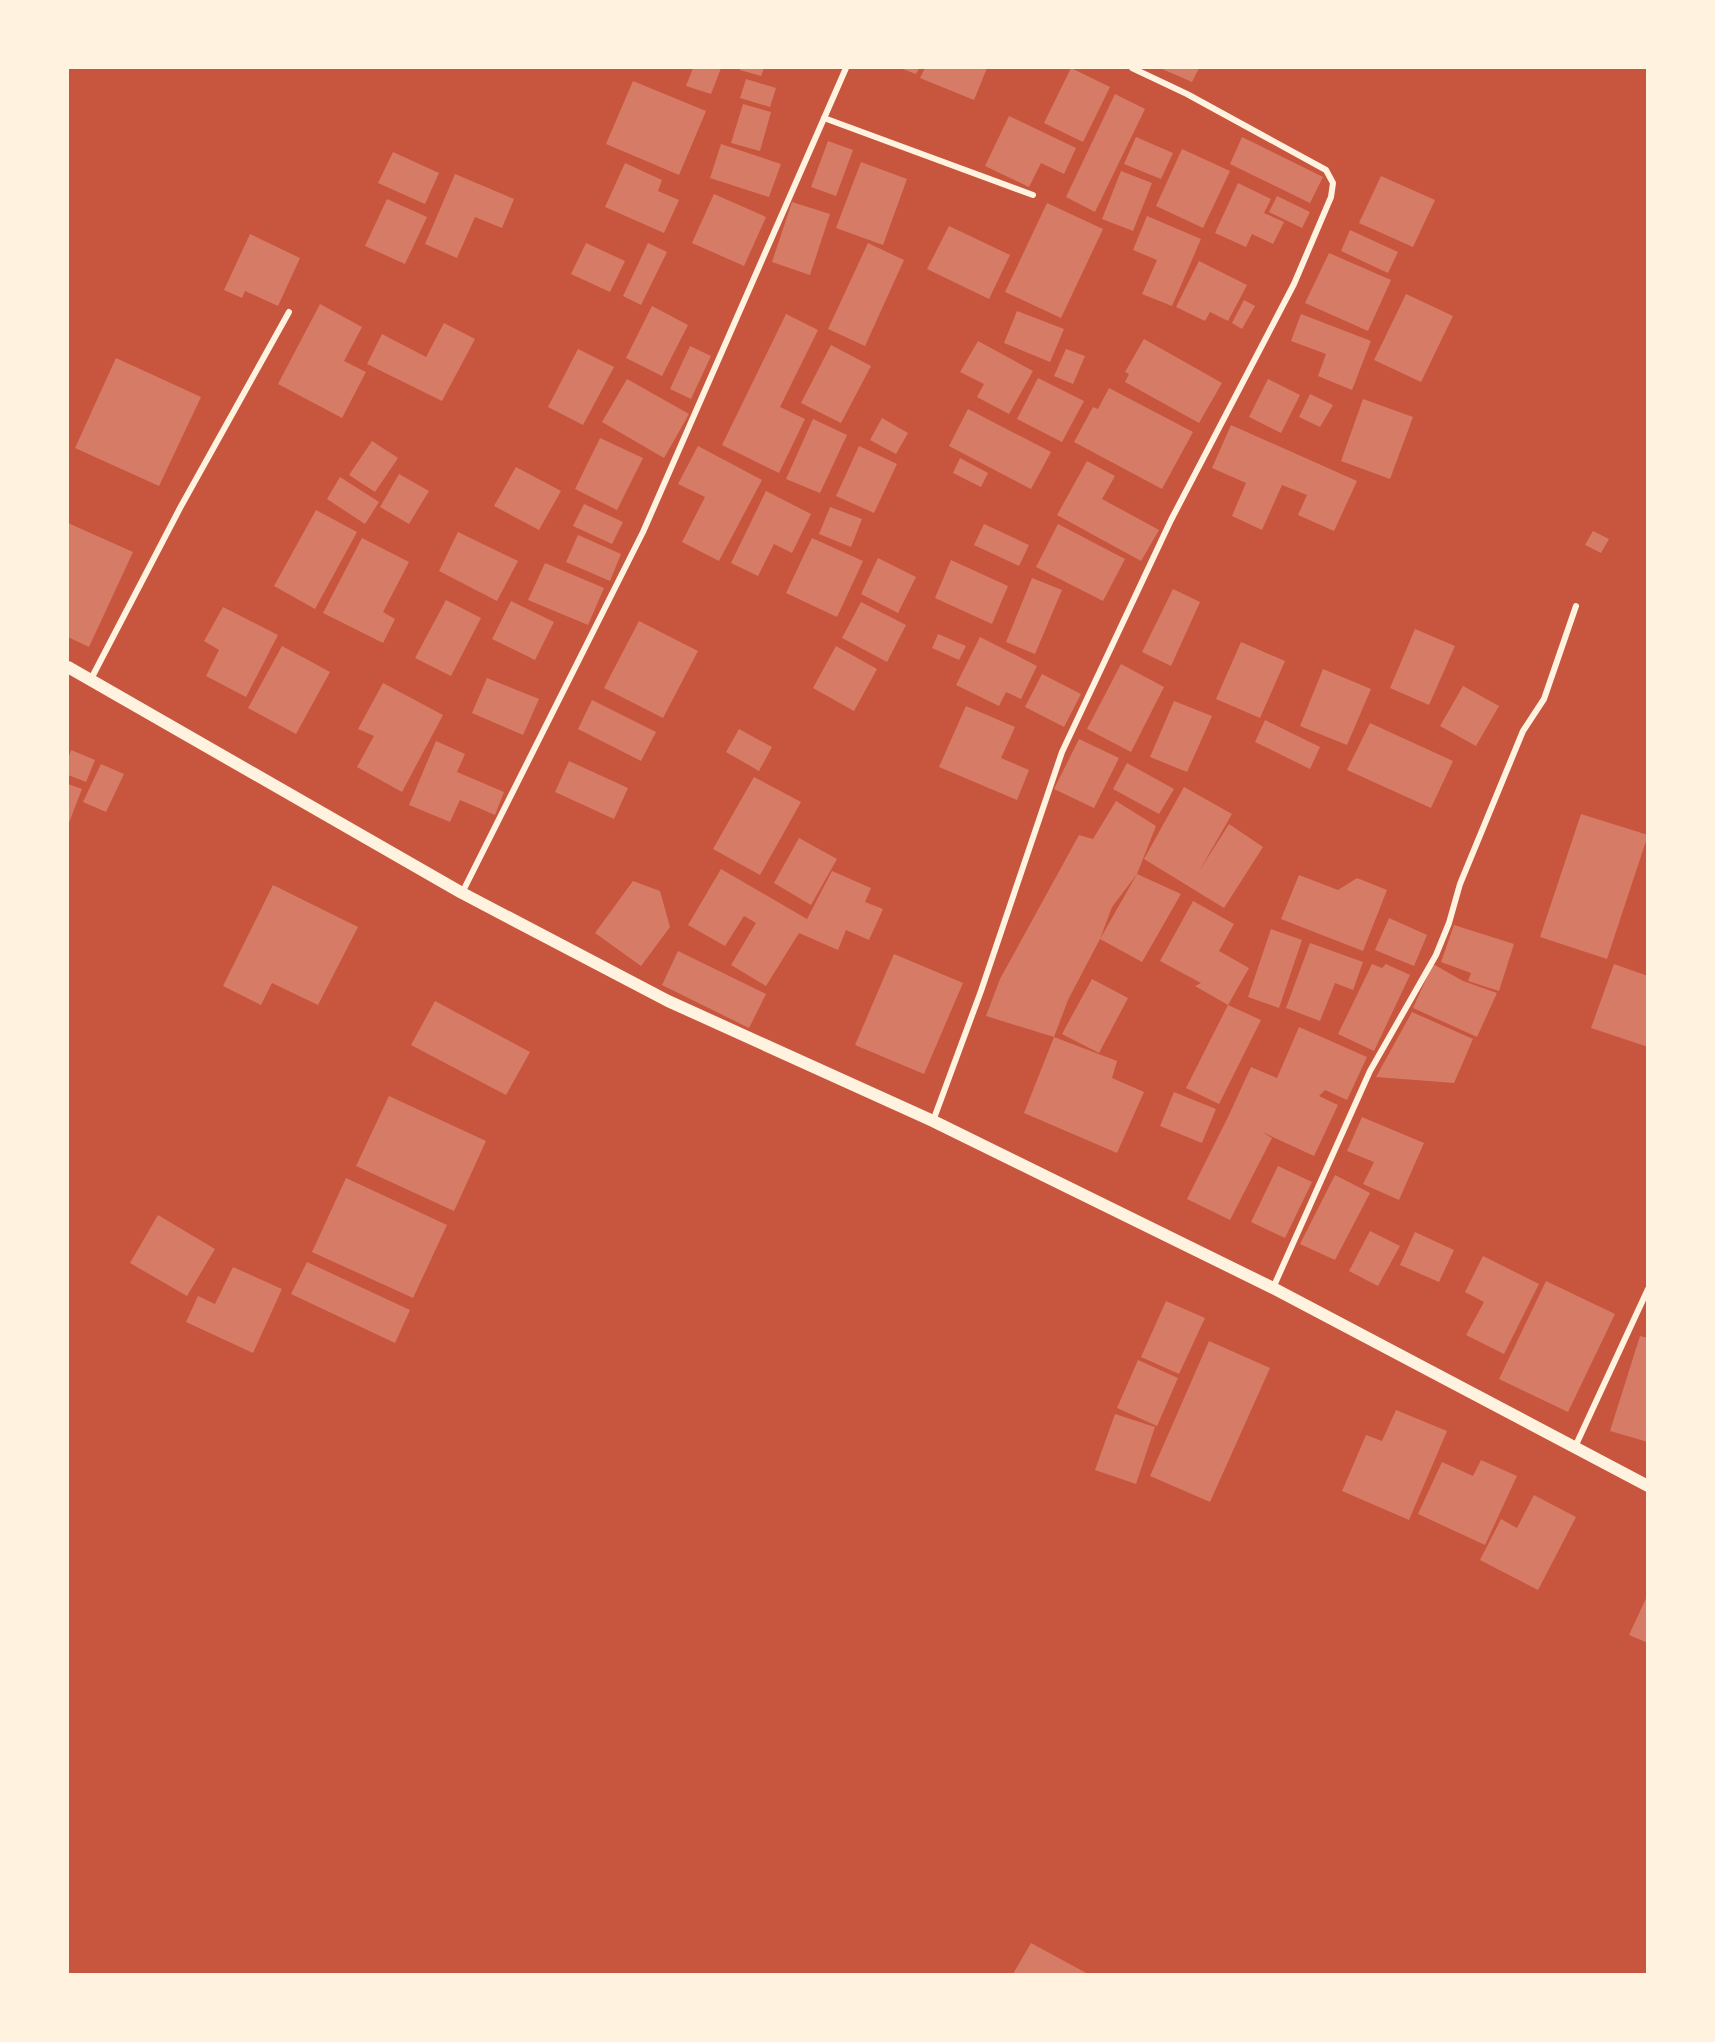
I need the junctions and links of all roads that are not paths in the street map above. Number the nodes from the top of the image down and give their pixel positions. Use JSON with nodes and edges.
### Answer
{"nodes":[{"id":1,"x":846,"y":68,"type":"edge"},
{"id":2,"x":1132,"y":68,"type":"edge"},
{"id":3,"x":824,"y":118,"type":"junction"},
{"id":4,"x":1033,"y":195,"type":"dead end"},
{"id":5,"x":289,"y":312,"type":"dead end"},
{"id":6,"x":1576,"y":606,"type":"dead end"},
{"id":7,"x":68,"y":666,"type":"edge"},
{"id":8,"x":91,"y":679,"type":"junction"},
{"id":9,"x":462,"y":893,"type":"junction"},
{"id":10,"x":933,"y":1121,"type":"junction"},
{"id":11,"x":1273,"y":1288,"type":"junction"},
{"id":12,"x":1647,"y":1289,"type":"edge"},
{"id":13,"x":1575,"y":1448,"type":"junction"},
{"id":14,"x":1647,"y":1486,"type":"edge"}],
"edges":[{"from":1,"to":3,"type":"street"},
{"from":2,"to":10,"type":"street"},
{"from":3,"to":4,"type":"street"},
{"from":3,"to":9,"type":"street"},
{"from":5,"to":8,"type":"street"},
{"from":6,"to":11,"type":"street"},
{"from":7,"to":8,"type":"main road"},
{"from":8,"to":9,"type":"main road"},
{"from":9,"to":10,"type":"main road"},
{"from":10,"to":11,"type":"main road"},
{"from":11,"to":13,"type":"main road"},
{"from":12,"to":13,"type":"street"},
{"from":13,"to":14,"type":"main road"}]}
